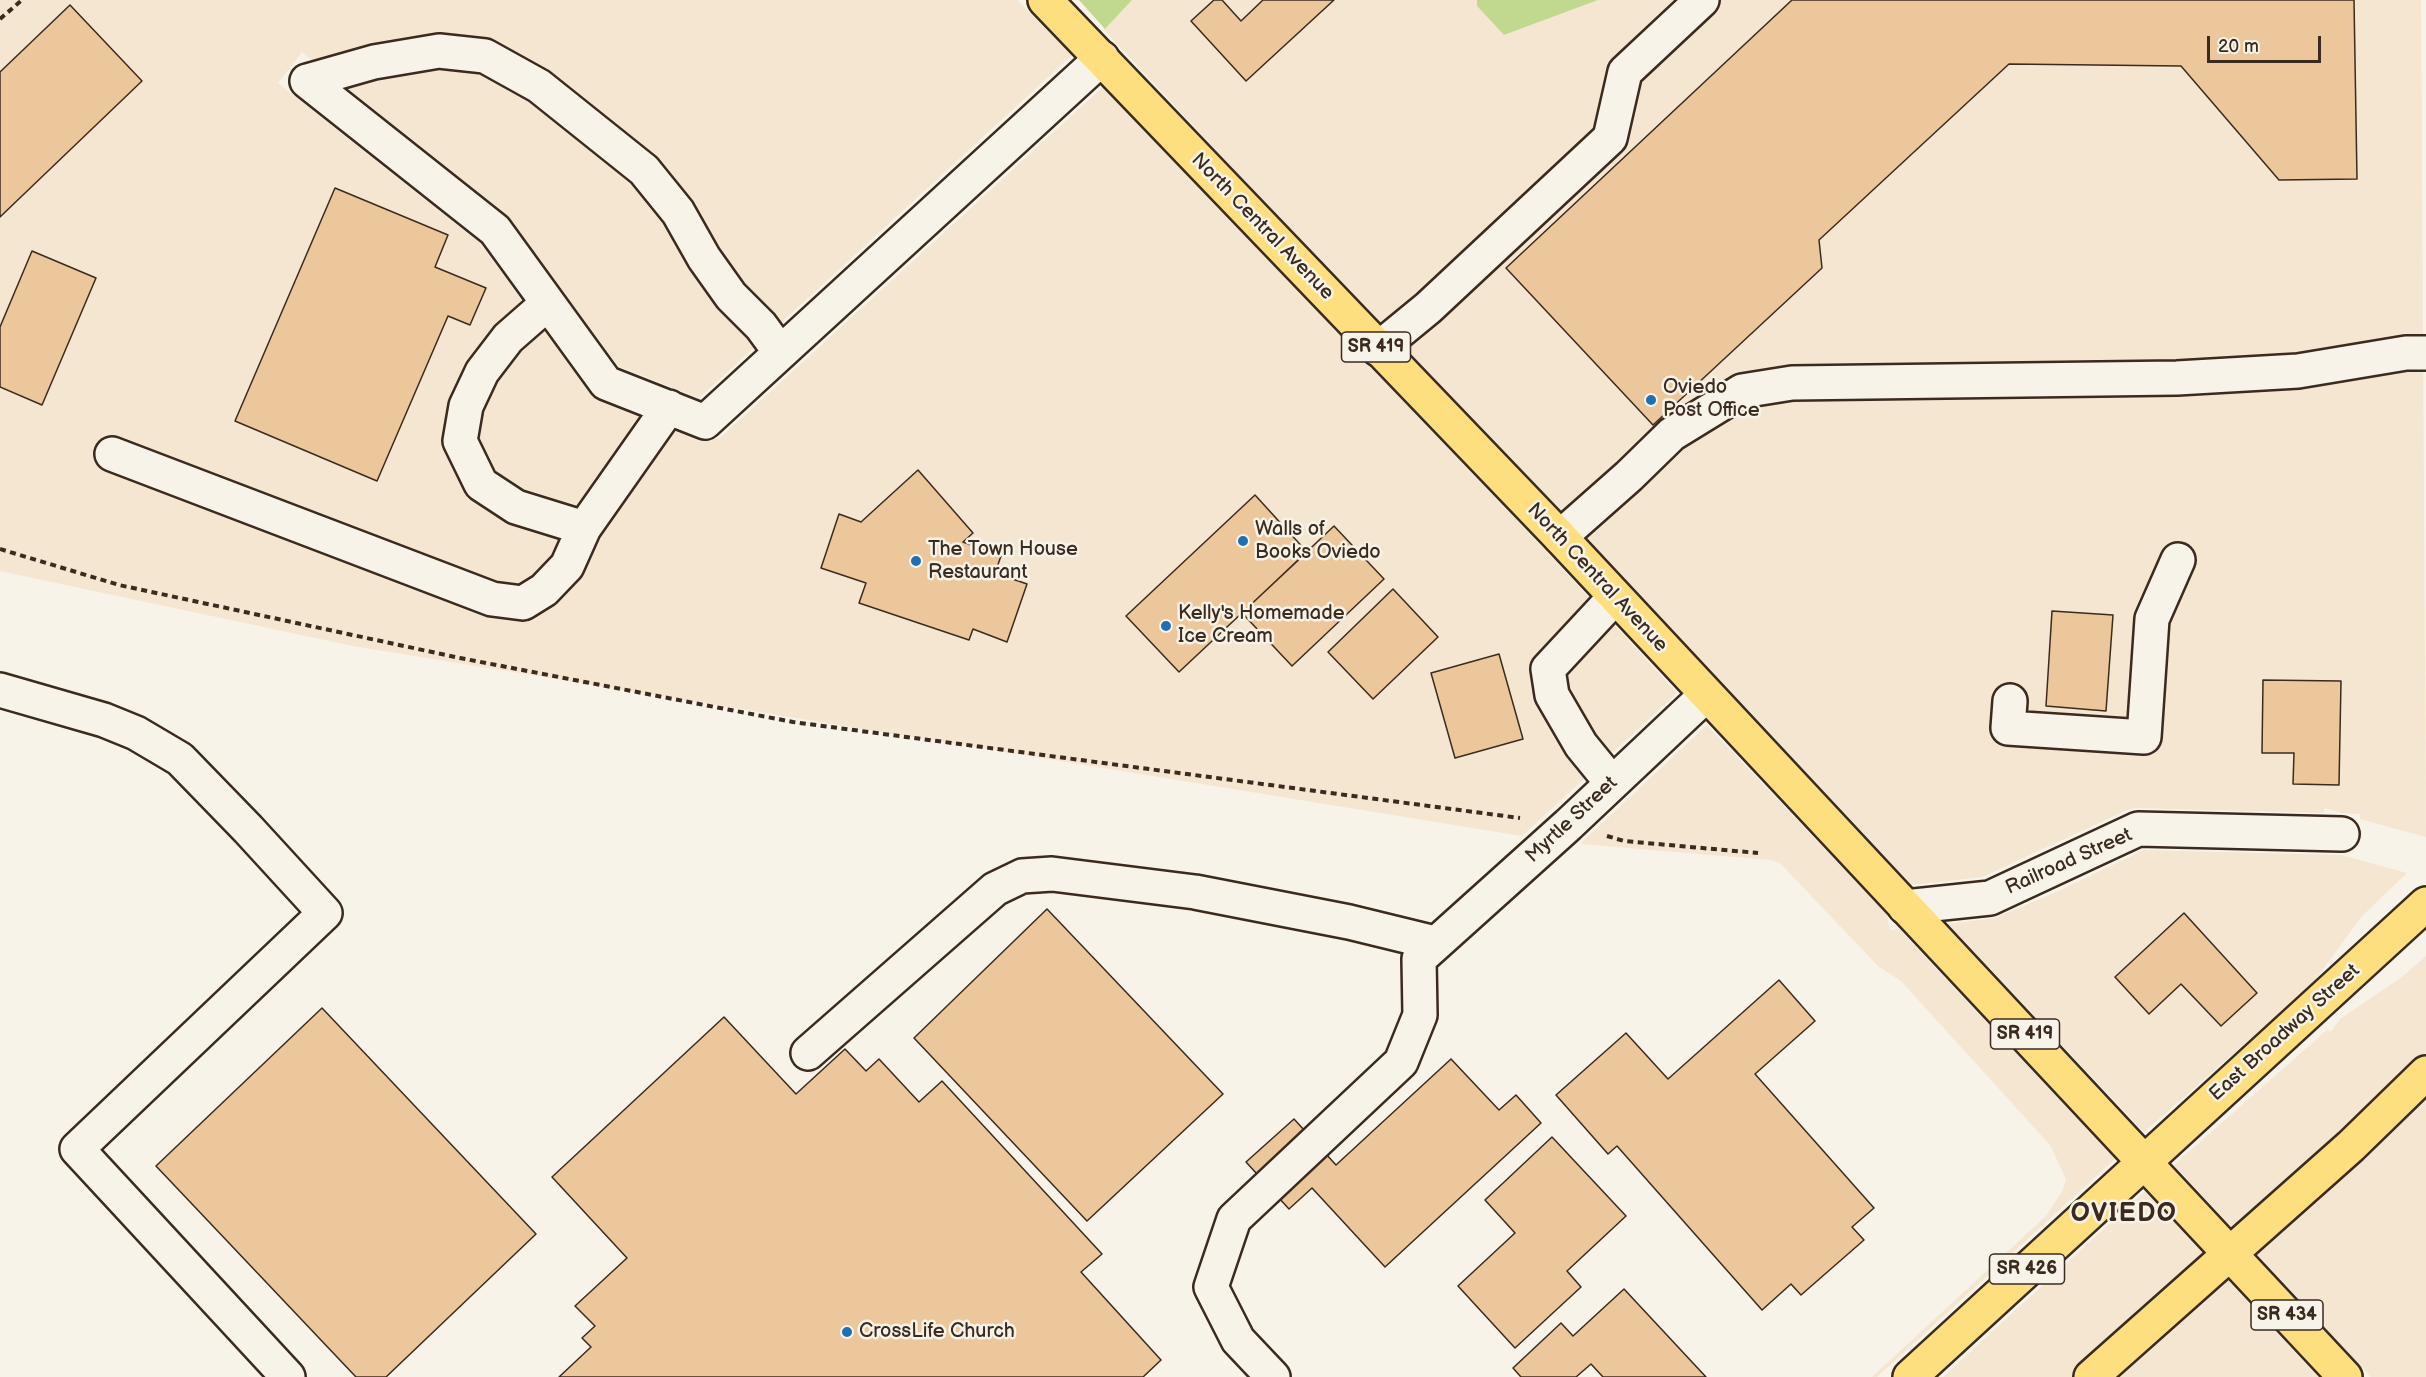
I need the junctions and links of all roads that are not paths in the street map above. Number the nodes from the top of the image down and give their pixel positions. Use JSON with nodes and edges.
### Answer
{"nodes":[{"id":1,"x":1045,"y":0,"type":"edge"},
{"id":2,"x":1702,"y":0,"type":"edge"},
{"id":3,"x":1102,"y":58,"type":"junction"},
{"id":4,"x":548,"y":303,"type":"junction"},
{"id":5,"x":1378,"y":349,"type":"junction"},
{"id":6,"x":780,"y":352,"type":"junction"},
{"id":7,"x":2426,"y":353,"type":"edge"},
{"id":8,"x":669,"y":407,"type":"junction"},
{"id":9,"x":112,"y":454,"type":"dead end"},
{"id":10,"x":584,"y":528,"type":"junction"},
{"id":11,"x":1560,"y":537,"type":"junction"},
{"id":12,"x":2178,"y":560,"type":"dead end"},
{"id":13,"x":1615,"y":597,"type":"junction"},
{"id":14,"x":0,"y":690,"type":"edge"},
{"id":15,"x":1706,"y":695,"type":"junction"},
{"id":16,"x":2010,"y":701,"type":"dead end"},
{"id":17,"x":1612,"y":783,"type":"junction"},
{"id":18,"x":2342,"y":834,"type":"dead end"},
{"id":19,"x":2426,"y":904,"type":"edge"},
{"id":20,"x":1905,"y":906,"type":"junction"},
{"id":21,"x":1435,"y":943,"type":"junction"},
{"id":22,"x":808,"y":1053,"type":"dead end"},
{"id":23,"x":2426,"y":1073,"type":"edge"},
{"id":24,"x":2145,"y":1161,"type":"junction"},
{"id":25,"x":2230,"y":1253,"type":"junction"},
{"id":26,"x":288,"y":1377,"type":"edge"},
{"id":27,"x":1273,"y":1377,"type":"edge"},
{"id":28,"x":1910,"y":1377,"type":"edge"},
{"id":29,"x":2091,"y":1377,"type":"edge"},
{"id":30,"x":2345,"y":1377,"type":"edge"}],
"edges":[{"from":1,"to":3,"type":"main road","name":"North Central Avenue","number":"SR 419"},
{"from":2,"to":5,"type":"street"},
{"from":3,"to":5,"type":"main road","name":"North Central Avenue","number":"SR 419"},
{"from":3,"to":6,"type":"street"},
{"from":4,"to":6,"type":"street"},
{"from":4,"to":8,"type":"street"},
{"from":4,"to":10,"type":"street"},
{"from":5,"to":11,"type":"main road","name":"North Central Avenue","number":"SR 419"},
{"from":6,"to":8,"type":"street"},
{"from":7,"to":11,"type":"street"},
{"from":8,"to":10,"type":"street"},
{"from":9,"to":10,"type":"street"},
{"from":11,"to":13,"type":"main road","name":"North Central Avenue","number":"SR 419"},
{"from":12,"to":16,"type":"street"},
{"from":13,"to":15,"type":"main road","name":"North Central Avenue","number":"SR 419"},
{"from":13,"to":17,"type":"street"},
{"from":14,"to":26,"type":"street"},
{"from":15,"to":17,"type":"street","name":"Myrtle Street"},
{"from":15,"to":20,"type":"main road","name":"North Central Avenue","number":"SR 419"},
{"from":17,"to":21,"type":"street","name":"Myrtle Street"},
{"from":18,"to":20,"type":"street","name":"Railroad Street"},
{"from":19,"to":24,"type":"main road","name":"East Broadway Street"},
{"from":20,"to":24,"type":"main road","name":"North Central Avenue","number":"SR 419"},
{"from":21,"to":22,"type":"street"},
{"from":21,"to":27,"type":"street","name":"Myrtle Street"},
{"from":23,"to":25,"type":"main road"},
{"from":24,"to":25,"type":"main road","number":"SR 434"},
{"from":24,"to":28,"type":"main road","number":"SR 426"},
{"from":25,"to":29,"type":"main road"},
{"from":25,"to":30,"type":"main road","number":"SR 434"}]}
